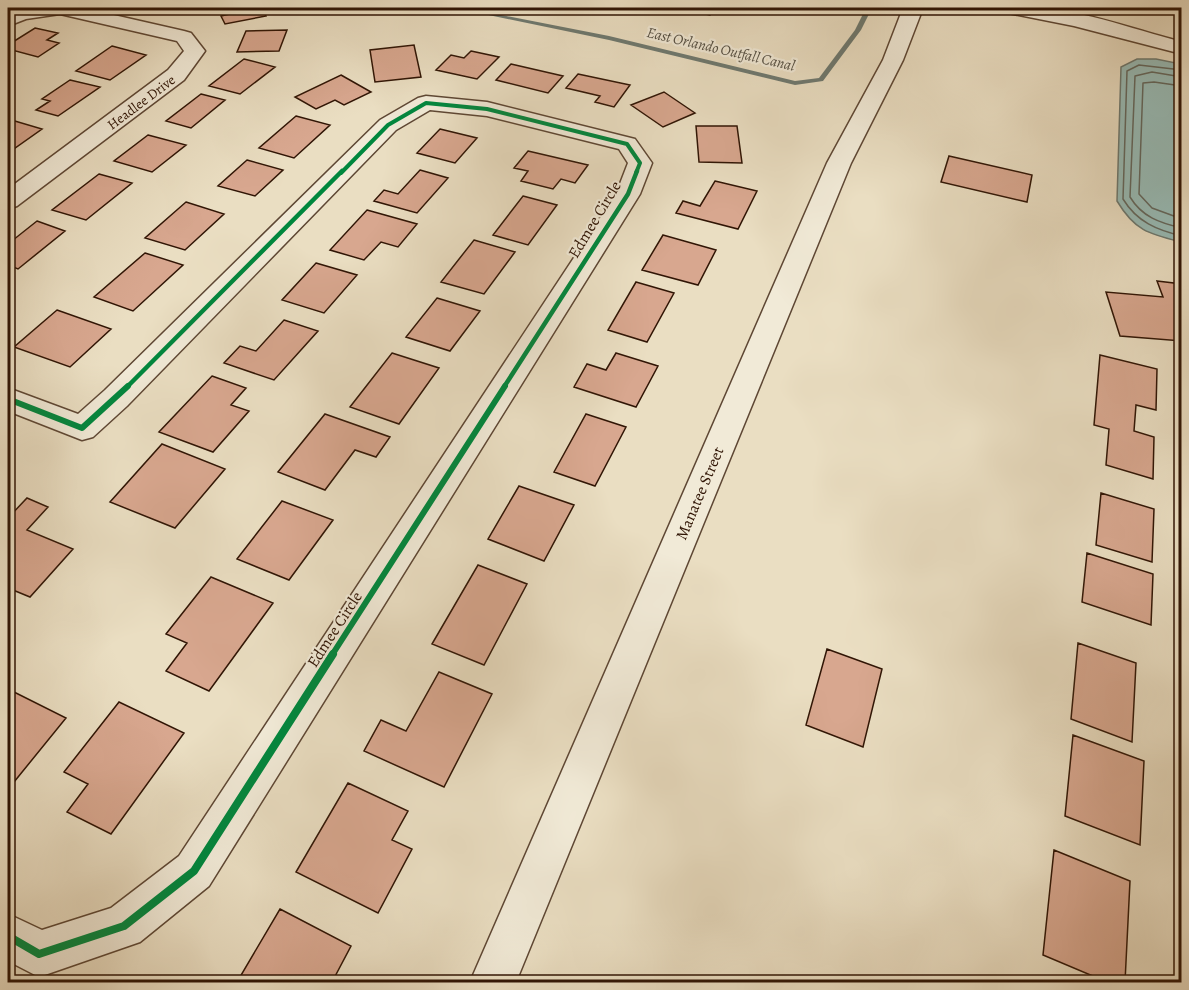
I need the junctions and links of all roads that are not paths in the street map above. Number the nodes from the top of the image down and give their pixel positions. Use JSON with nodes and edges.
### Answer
{"nodes":[{"id":1,"x":913,"y":8,"type":"edge"},
{"id":2,"x":1010,"y":8,"type":"edge"},
{"id":3,"x":8,"y":20,"type":"edge"},
{"id":4,"x":1182,"y":48,"type":"edge"},
{"id":5,"x":8,"y":201,"type":"edge"},
{"id":6,"x":8,"y":399,"type":"edge"},
{"id":7,"x":8,"y":936,"type":"edge"},
{"id":8,"x":493,"y":982,"type":"edge"}],
"edges":[{"from":1,"to":8,"type":"street","name":"Manatee Street"},
{"from":2,"to":4,"type":"street"},
{"from":3,"to":5,"type":"street","name":"Headlee Drive"},
{"from":6,"to":7,"type":"street","name":"Edmee Circle"}]}
